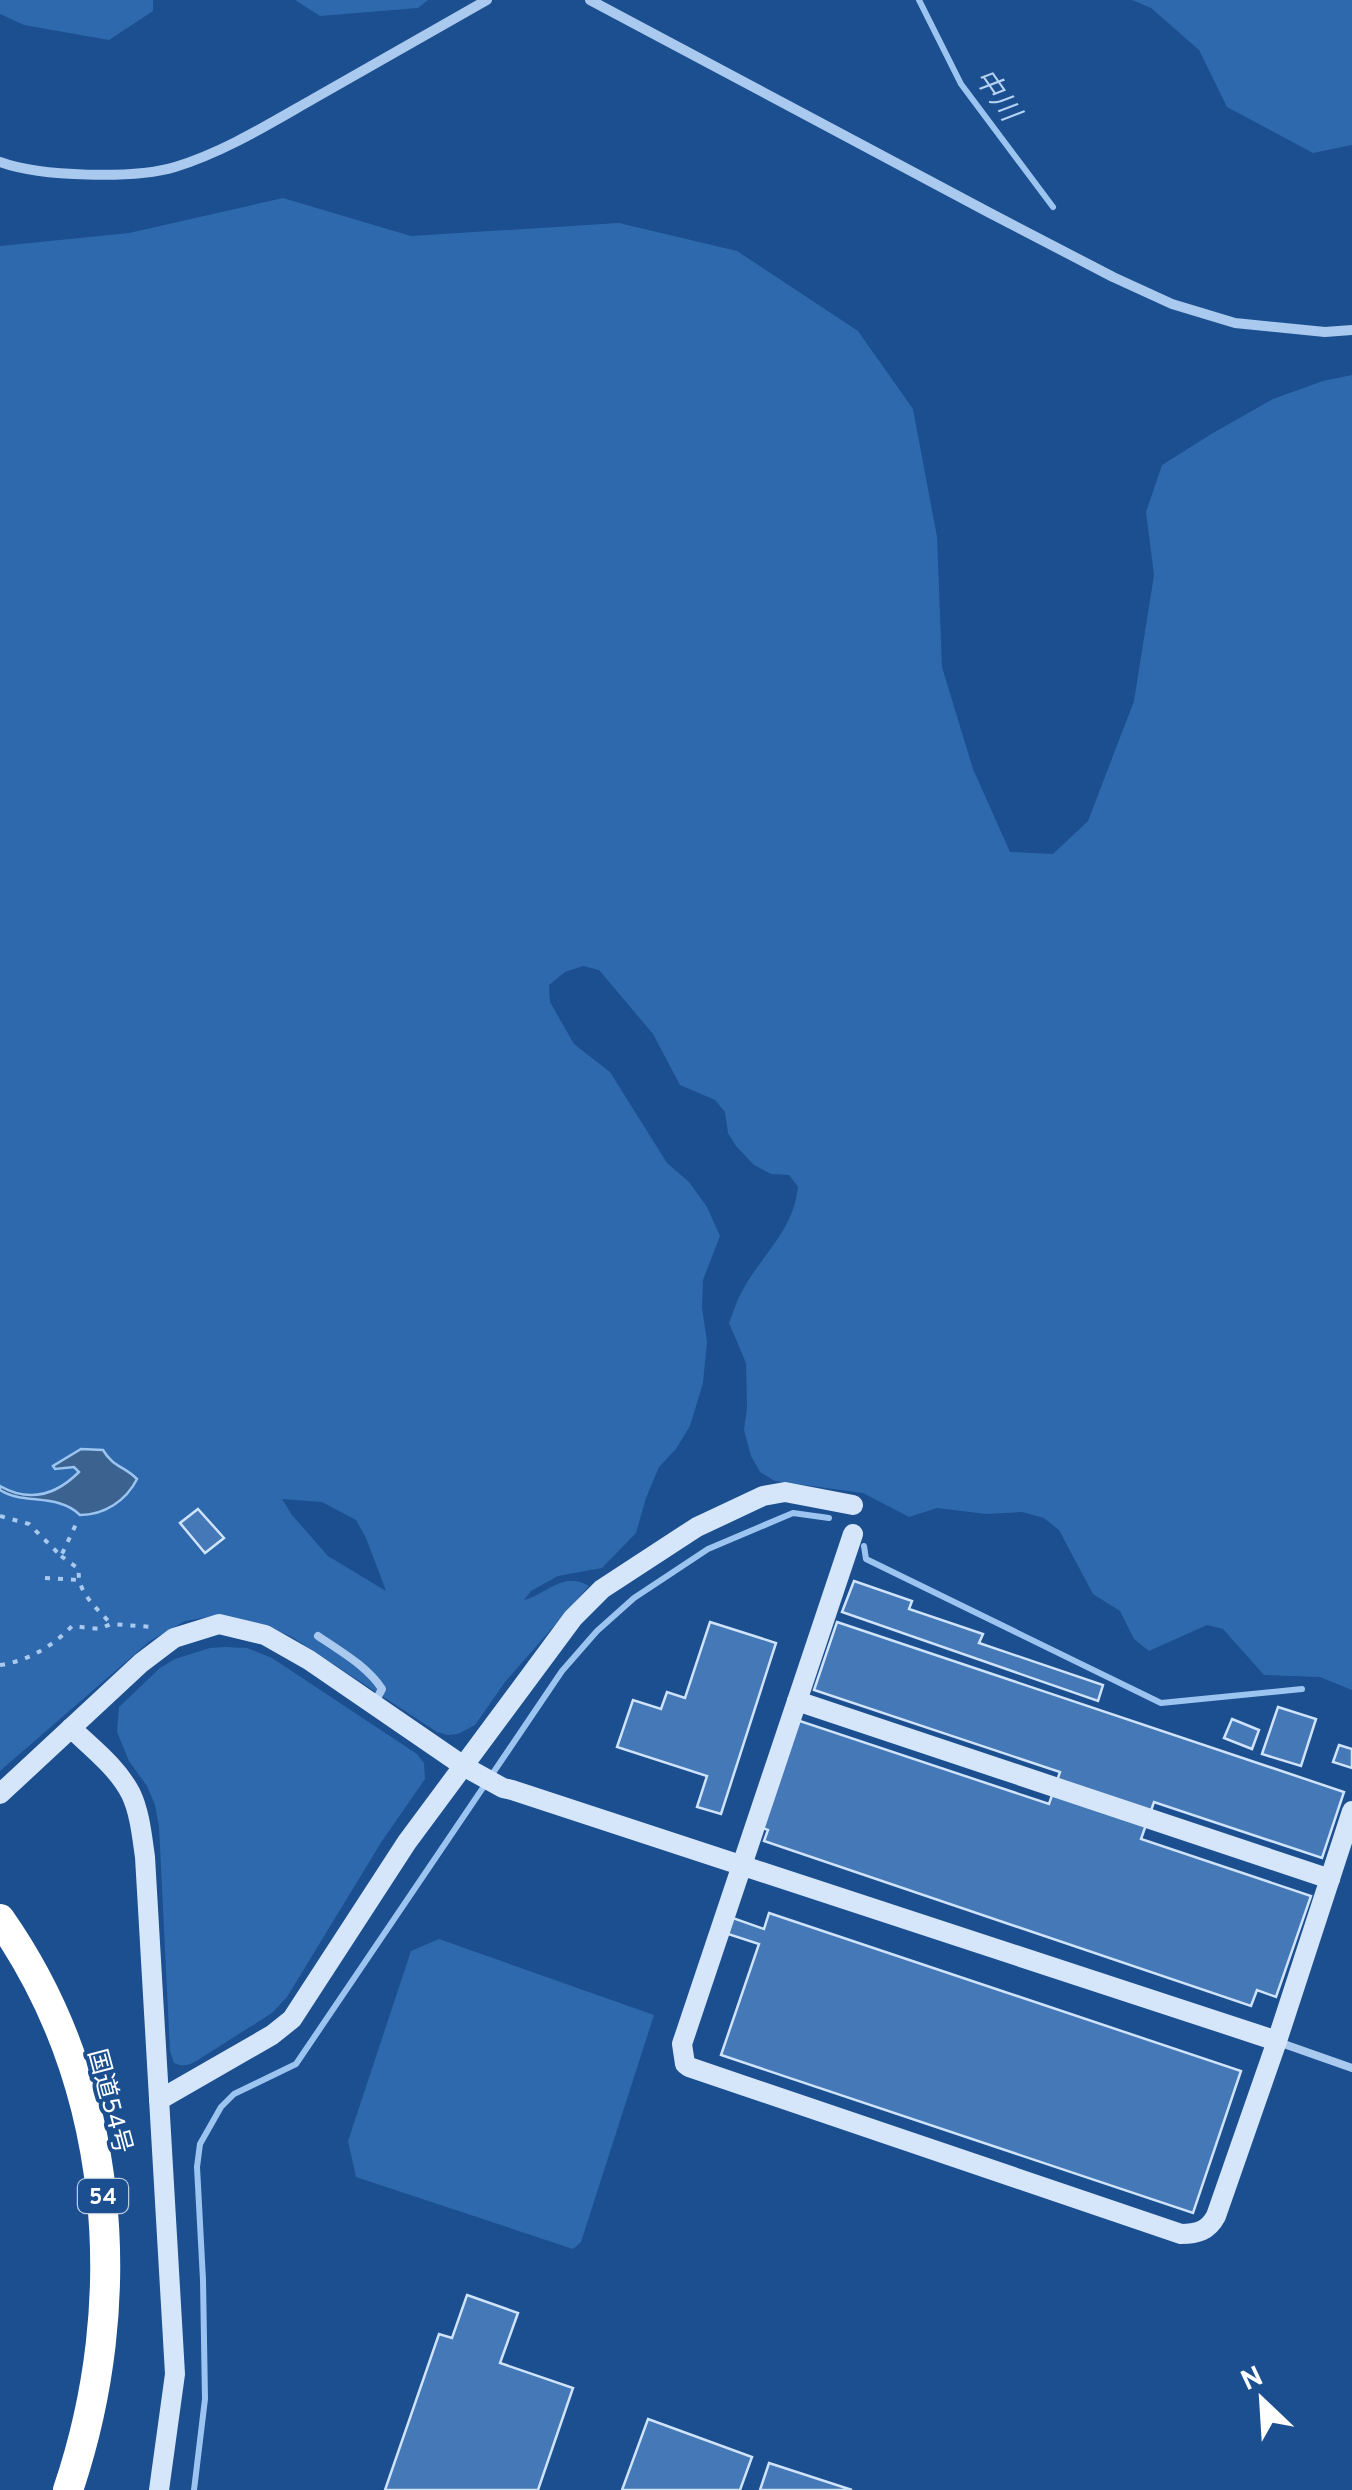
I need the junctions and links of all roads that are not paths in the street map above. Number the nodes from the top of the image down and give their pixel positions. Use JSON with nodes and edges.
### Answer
{"nodes":[{"id":1,"x":487,"y":0,"type":"edge"},
{"id":2,"x":590,"y":0,"type":"edge"},
{"id":3,"x":0,"y":162,"type":"edge"},
{"id":4,"x":1352,"y":330,"type":"edge"},
{"id":5,"x":854,"y":1505,"type":"dead end"},
{"id":6,"x":853,"y":1534,"type":"dead end"},
{"id":7,"x":318,"y":1636,"type":"dead end"},
{"id":8,"x":797,"y":1701,"type":"junction"},
{"id":9,"x":374,"y":1705,"type":"junction"},
{"id":10,"x":71,"y":1728,"type":"junction"},
{"id":11,"x":465,"y":1767,"type":"junction"},
{"id":12,"x":0,"y":1794,"type":"edge"},
{"id":13,"x":1352,"y":1811,"type":"edge"},
{"id":14,"x":741,"y":1866,"type":"junction"},
{"id":15,"x":1330,"y":1879,"type":"junction"},
{"id":16,"x":0,"y":1919,"type":"edge"},
{"id":17,"x":1277,"y":2042,"type":"junction"},
{"id":18,"x":1352,"y":2068,"type":"edge"},
{"id":19,"x":158,"y":2100,"type":"junction"},
{"id":20,"x":68,"y":2490,"type":"edge"},
{"id":21,"x":159,"y":2490,"type":"edge"}],
"edges":[{"from":1,"to":3,"type":"street"},
{"from":2,"to":4,"type":"street"},
{"from":5,"to":11,"type":"street"},
{"from":6,"to":8,"type":"street"},
{"from":7,"to":9,"type":"lane"},
{"from":8,"to":14,"type":"street"},
{"from":8,"to":15,"type":"street"},
{"from":9,"to":10,"type":"street"},
{"from":9,"to":11,"type":"street"},
{"from":10,"to":12,"type":"street"},
{"from":10,"to":19,"type":"street"},
{"from":11,"to":14,"type":"street"},
{"from":11,"to":19,"type":"street"},
{"from":13,"to":15,"type":"street"},
{"from":14,"to":17,"type":"street"},
{"from":14,"to":17,"type":"street"},
{"from":15,"to":17,"type":"street"},
{"from":16,"to":20,"type":"highway","name":"国道54号","number":"54"},
{"from":17,"to":18,"type":"lane"},
{"from":19,"to":21,"type":"street"}]}
